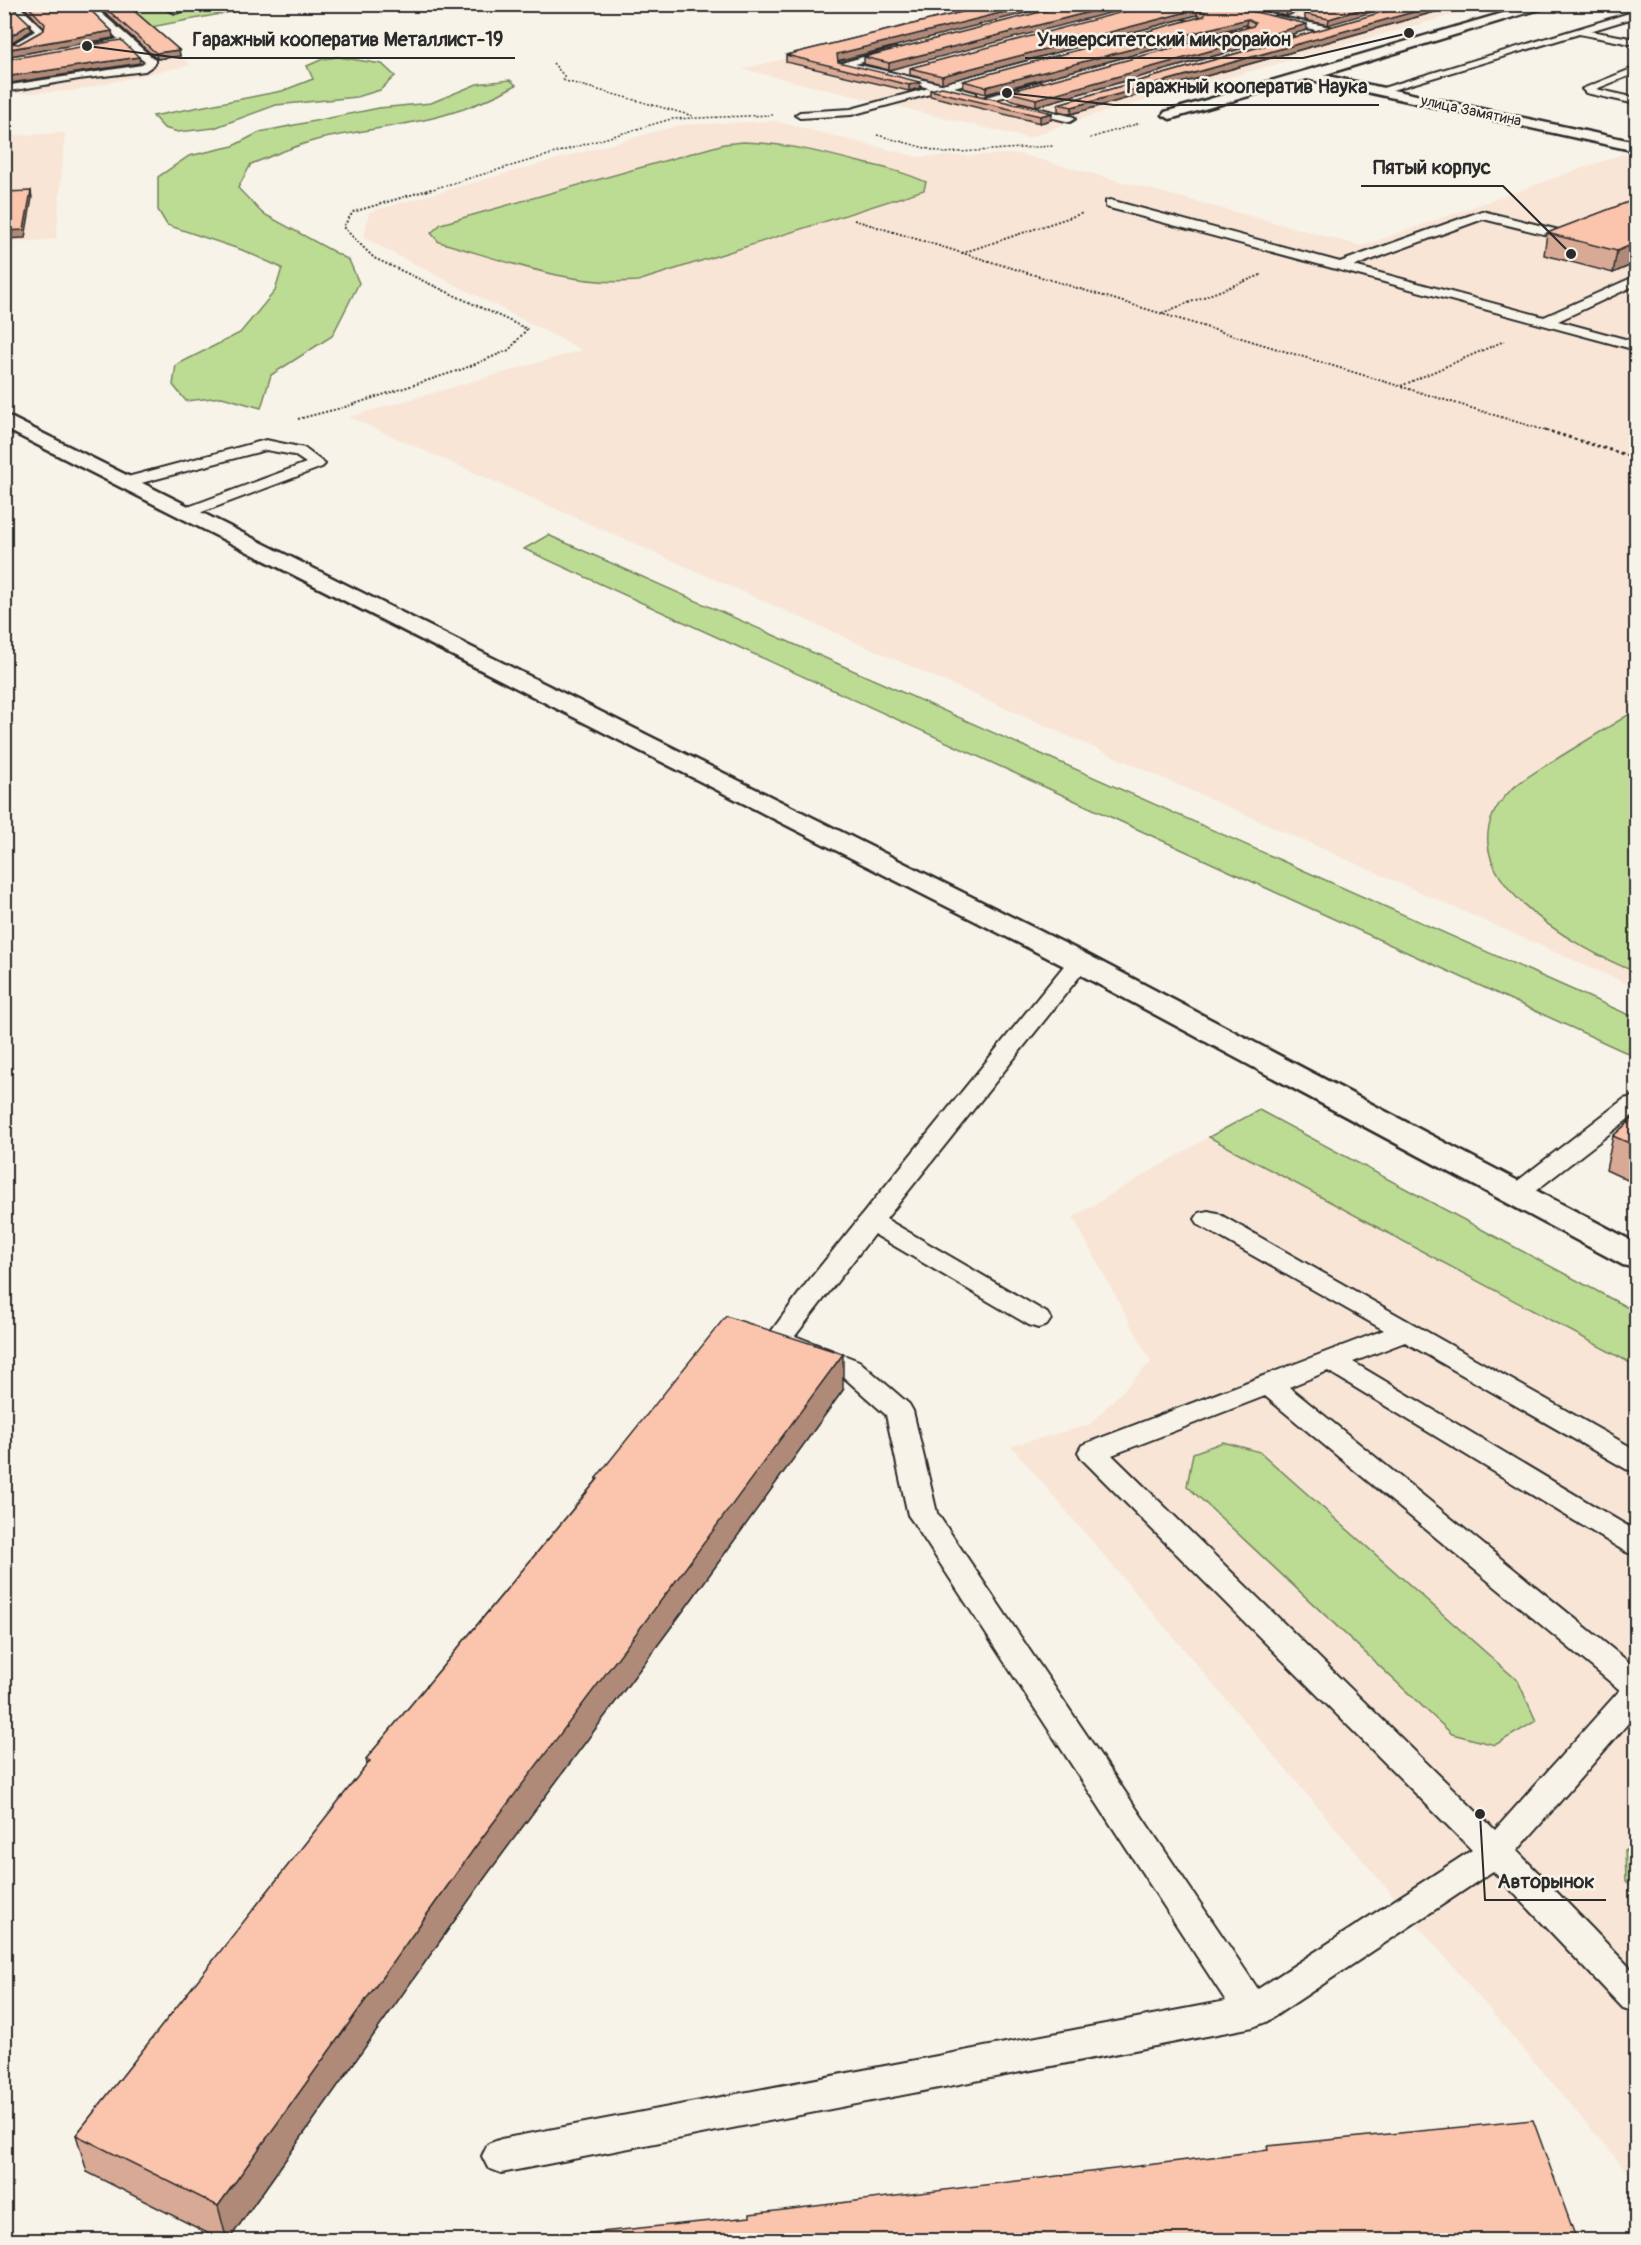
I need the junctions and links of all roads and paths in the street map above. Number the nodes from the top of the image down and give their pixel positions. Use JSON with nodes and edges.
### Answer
{"nodes":[{"id":1,"x":11,"y":4,"type":"edge"},
{"id":2,"x":85,"y":4,"type":"edge"},
{"id":3,"x":159,"y":4,"type":"edge"},
{"id":4,"x":207,"y":4,"type":"edge"},
{"id":5,"x":1260,"y":4,"type":"edge"},
{"id":6,"x":1550,"y":4,"type":"edge"},
{"id":7,"x":1124,"y":10,"type":"edge"},
{"id":8,"x":1636,"y":14,"type":"edge"},
{"id":9,"x":1304,"y":15,"type":"edge"},
{"id":10,"x":1198,"y":20,"type":"junction"},
{"id":11,"x":1284,"y":20,"type":"junction"},
{"id":12,"x":1176,"y":26,"type":"edge"},
{"id":13,"x":1342,"y":26,"type":"edge"},
{"id":14,"x":1247,"y":30,"type":"junction"},
{"id":15,"x":1330,"y":30,"type":"junction"},
{"id":16,"x":1576,"y":31,"type":"junction"},
{"id":17,"x":1224,"y":36,"type":"edge"},
{"id":18,"x":1131,"y":37,"type":"edge"},
{"id":19,"x":1294,"y":40,"type":"junction"},
{"id":20,"x":125,"y":41,"type":"junction"},
{"id":21,"x":4,"y":42,"type":"edge"},
{"id":22,"x":1636,"y":42,"type":"edge"},
{"id":23,"x":1271,"y":46,"type":"edge"},
{"id":24,"x":912,"y":47,"type":"edge"},
{"id":25,"x":81,"y":49,"type":"edge"},
{"id":26,"x":553,"y":63,"type":"dead end"},
{"id":27,"x":85,"y":65,"type":"edge"},
{"id":28,"x":912,"y":69,"type":"edge"},
{"id":29,"x":1636,"y":70,"type":"edge"},
{"id":30,"x":890,"y":75,"type":"junction"},
{"id":31,"x":1305,"y":75,"type":"junction"},
{"id":32,"x":79,"y":76,"type":"junction"},
{"id":33,"x":1054,"y":81,"type":"edge"},
{"id":34,"x":940,"y":87,"type":"junction"},
{"id":35,"x":4,"y":89,"type":"edge"},
{"id":36,"x":1378,"y":91,"type":"junction"},
{"id":37,"x":987,"y":98,"type":"junction"},
{"id":38,"x":1636,"y":101,"type":"edge"},
{"id":39,"x":1058,"y":105,"type":"edge"},
{"id":40,"x":1036,"y":111,"type":"junction"},
{"id":41,"x":800,"y":115,"type":"joint"},
{"id":42,"x":1170,"y":116,"type":"joint"},
{"id":43,"x":698,"y":117,"type":"junction"},
{"id":44,"x":1070,"y":119,"type":"edge"},
{"id":45,"x":878,"y":135,"type":"dead end"},
{"id":46,"x":1081,"y":141,"type":"dead end"},
{"id":47,"x":1058,"y":145,"type":"dead end"},
{"id":48,"x":1636,"y":147,"type":"edge"},
{"id":49,"x":1110,"y":204,"type":"joint"},
{"id":50,"x":1636,"y":210,"type":"edge"},
{"id":51,"x":854,"y":220,"type":"dead end"},
{"id":52,"x":962,"y":253,"type":"junction"},
{"id":53,"x":1310,"y":257,"type":"junction"},
{"id":54,"x":1344,"y":265,"type":"junction"},
{"id":55,"x":1613,"y":278,"type":"edge"},
{"id":56,"x":1634,"y":281,"type":"edge"},
{"id":57,"x":1161,"y":314,"type":"junction"},
{"id":58,"x":1547,"y":321,"type":"junction"},
{"id":59,"x":1636,"y":346,"type":"edge"},
{"id":60,"x":1400,"y":387,"type":"junction"},
{"id":61,"x":4,"y":420,"type":"edge"},
{"id":62,"x":288,"y":422,"type":"dead end"},
{"id":63,"x":1636,"y":458,"type":"edge"},
{"id":64,"x":126,"y":482,"type":"junction"},
{"id":65,"x":186,"y":513,"type":"junction"},
{"id":66,"x":1079,"y":962,"type":"junction"},
{"id":67,"x":1636,"y":1106,"type":"edge"},
{"id":68,"x":1516,"y":1194,"type":"junction"},
{"id":69,"x":1208,"y":1219,"type":"dead end"},
{"id":70,"x":871,"y":1221,"type":"junction"},
{"id":71,"x":1636,"y":1257,"type":"edge"},
{"id":72,"x":1038,"y":1319,"type":"dead end"},
{"id":73,"x":1407,"y":1331,"type":"junction"},
{"id":74,"x":1331,"y":1361,"type":"junction"},
{"id":75,"x":1269,"y":1385,"type":"junction"},
{"id":76,"x":1636,"y":1462,"type":"edge"},
{"id":77,"x":1636,"y":1544,"type":"edge"},
{"id":78,"x":1636,"y":1685,"type":"edge"},
{"id":79,"x":1636,"y":1693,"type":"edge"},
{"id":80,"x":1496,"y":1852,"type":"junction"},
{"id":81,"x":1636,"y":1997,"type":"edge"},
{"id":82,"x":1253,"y":2011,"type":"junction"},
{"id":83,"x":501,"y":2156,"type":"dead end"}],
"edges":[{"from":1,"to":21,"type":"lane"},
{"from":2,"to":20,"type":"lane"},
{"from":3,"to":4,"type":"lane"},
{"from":5,"to":11,"type":"lane"},
{"from":6,"to":31,"type":"street"},
{"from":7,"to":10,"type":"lane"},
{"from":8,"to":16,"type":"lane"},
{"from":9,"to":11,"type":"lane"},
{"from":10,"to":12,"type":"lane"},
{"from":10,"to":14,"type":"lane"},
{"from":11,"to":15,"type":"lane"},
{"from":13,"to":15,"type":"lane"},
{"from":14,"to":17,"type":"lane"},
{"from":14,"to":19,"type":"lane"},
{"from":15,"to":19,"type":"lane"},
{"from":16,"to":22,"type":"lane"},
{"from":16,"to":36,"type":"lane"},
{"from":18,"to":34,"type":"lane"},
{"from":19,"to":23,"type":"lane"},
{"from":20,"to":25,"type":"lane"},
{"from":20,"to":32,"type":"lane"},
{"from":24,"to":30,"type":"lane"},
{"from":26,"to":43,"type":"path"},
{"from":27,"to":32,"type":"lane"},
{"from":28,"to":30,"type":"lane"},
{"from":29,"to":38,"type":"lane"},
{"from":30,"to":34,"type":"lane"},
{"from":31,"to":36,"type":"street","name":"улица Замятина"},
{"from":31,"to":42,"type":"street"},
{"from":32,"to":35,"type":"lane"},
{"from":33,"to":37,"type":"lane"},
{"from":34,"to":37,"type":"lane"},
{"from":34,"to":41,"type":"lane"},
{"from":36,"to":48,"type":"street","name":"улица Замятина"},
{"from":37,"to":40,"type":"lane"},
{"from":39,"to":40,"type":"lane"},
{"from":40,"to":44,"type":"lane"},
{"from":41,"to":43,"type":"path"},
{"from":42,"to":46,"type":"path"},
{"from":43,"to":62,"type":"path"},
{"from":45,"to":47,"type":"path"},
{"from":49,"to":52,"type":"path"},
{"from":49,"to":53,"type":"lane"},
{"from":50,"to":54,"type":"lane"},
{"from":51,"to":52,"type":"path"},
{"from":52,"to":57,"type":"path"},
{"from":53,"to":54,"type":"lane"},
{"from":53,"to":57,"type":"path"},
{"from":54,"to":58,"type":"lane"},
{"from":55,"to":56,"type":"lane"},
{"from":56,"to":58,"type":"lane"},
{"from":57,"to":60,"type":"path"},
{"from":58,"to":59,"type":"lane"},
{"from":58,"to":60,"type":"path"},
{"from":60,"to":63,"type":"path"},
{"from":61,"to":64,"type":"street"},
{"from":64,"to":65,"type":"street"},
{"from":64,"to":65,"type":"lane"},
{"from":65,"to":66,"type":"street"},
{"from":66,"to":68,"type":"street"},
{"from":66,"to":70,"type":"lane"},
{"from":67,"to":68,"type":"lane"},
{"from":68,"to":71,"type":"street"},
{"from":69,"to":73,"type":"lane"},
{"from":70,"to":72,"type":"lane"},
{"from":70,"to":82,"type":"lane"},
{"from":73,"to":74,"type":"lane"},
{"from":73,"to":76,"type":"lane"},
{"from":74,"to":75,"type":"lane"},
{"from":74,"to":77,"type":"lane"},
{"from":75,"to":78,"type":"lane"},
{"from":75,"to":80,"type":"lane"},
{"from":79,"to":80,"type":"lane"},
{"from":80,"to":81,"type":"lane"},
{"from":80,"to":82,"type":"lane"},
{"from":82,"to":83,"type":"lane"}]}
